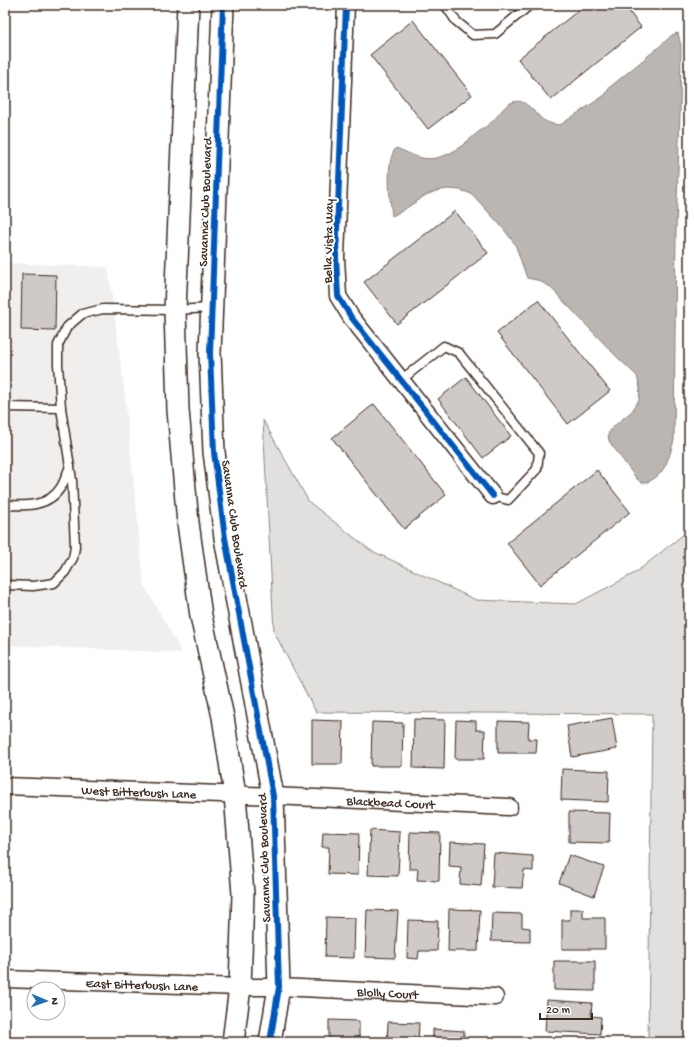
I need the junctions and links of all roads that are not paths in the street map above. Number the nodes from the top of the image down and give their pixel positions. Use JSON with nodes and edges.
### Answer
{"nodes":[{"id":1,"x":188,"y":5,"type":"edge"},
{"id":2,"x":223,"y":5,"type":"edge"},
{"id":3,"x":346,"y":5,"type":"edge"},
{"id":4,"x":445,"y":5,"type":"edge"},
{"id":5,"x":530,"y":5,"type":"edge"},
{"id":6,"x":211,"y":308,"type":"junction"},
{"id":7,"x":175,"y":310,"type":"junction"},
{"id":8,"x":401,"y":380,"type":"junction"},
{"id":9,"x":5,"y":407,"type":"edge"},
{"id":10,"x":61,"y":408,"type":"junction"},
{"id":11,"x":70,"y":465,"type":"junction"},
{"id":12,"x":493,"y":496,"type":"joint"},
{"id":13,"x":5,"y":505,"type":"edge"},
{"id":14,"x":5,"y":585,"type":"edge"},
{"id":15,"x":5,"y":786,"type":"edge"},
{"id":16,"x":235,"y":795,"type":"junction"},
{"id":17,"x":273,"y":796,"type":"junction"},
{"id":18,"x":509,"y":807,"type":"dead end"},
{"id":19,"x":5,"y":979,"type":"edge"},
{"id":20,"x":240,"y":987,"type":"junction"},
{"id":21,"x":279,"y":987,"type":"junction"},
{"id":22,"x":495,"y":997,"type":"dead end"},
{"id":23,"x":233,"y":1042,"type":"edge"},
{"id":24,"x":270,"y":1042,"type":"edge"}],
"edges":[{"from":1,"to":7,"type":"street","name":"Savanna Club Boulevard"},
{"from":2,"to":6,"type":"street","name":"Savanna Club Boulevard"},
{"from":3,"to":8,"type":"street","name":"Bella Vista Way"},
{"from":4,"to":5,"type":"lane"},
{"from":6,"to":7,"type":"lane"},
{"from":6,"to":17,"type":"street","name":"Savanna Club Boulevard"},
{"from":7,"to":10,"type":"lane"},
{"from":7,"to":16,"type":"street","name":"Savanna Club Boulevard"},
{"from":8,"to":12,"type":"street","name":"Bella Vista Way"},
{"from":8,"to":12,"type":"lane"},
{"from":9,"to":10,"type":"lane"},
{"from":10,"to":11,"type":"lane"},
{"from":11,"to":13,"type":"lane"},
{"from":11,"to":14,"type":"lane"},
{"from":15,"to":16,"type":"street","name":"West Bitterbush Lane"},
{"from":16,"to":17,"type":"street","name":"West Bitterbush Lane"},
{"from":16,"to":20,"type":"street","name":"Savanna Club Boulevard"},
{"from":17,"to":18,"type":"street","name":"Blackbead Court"},
{"from":17,"to":21,"type":"street","name":"Savanna Club Boulevard"},
{"from":19,"to":20,"type":"street","name":"East Bitterbush Lane"},
{"from":20,"to":21,"type":"street","name":"East Bitterbush Lane"},
{"from":20,"to":23,"type":"street","name":"Savanna Club Boulevard"},
{"from":21,"to":22,"type":"street","name":"Blolly Court"},
{"from":21,"to":24,"type":"street","name":"Savanna Club Boulevard"}]}
